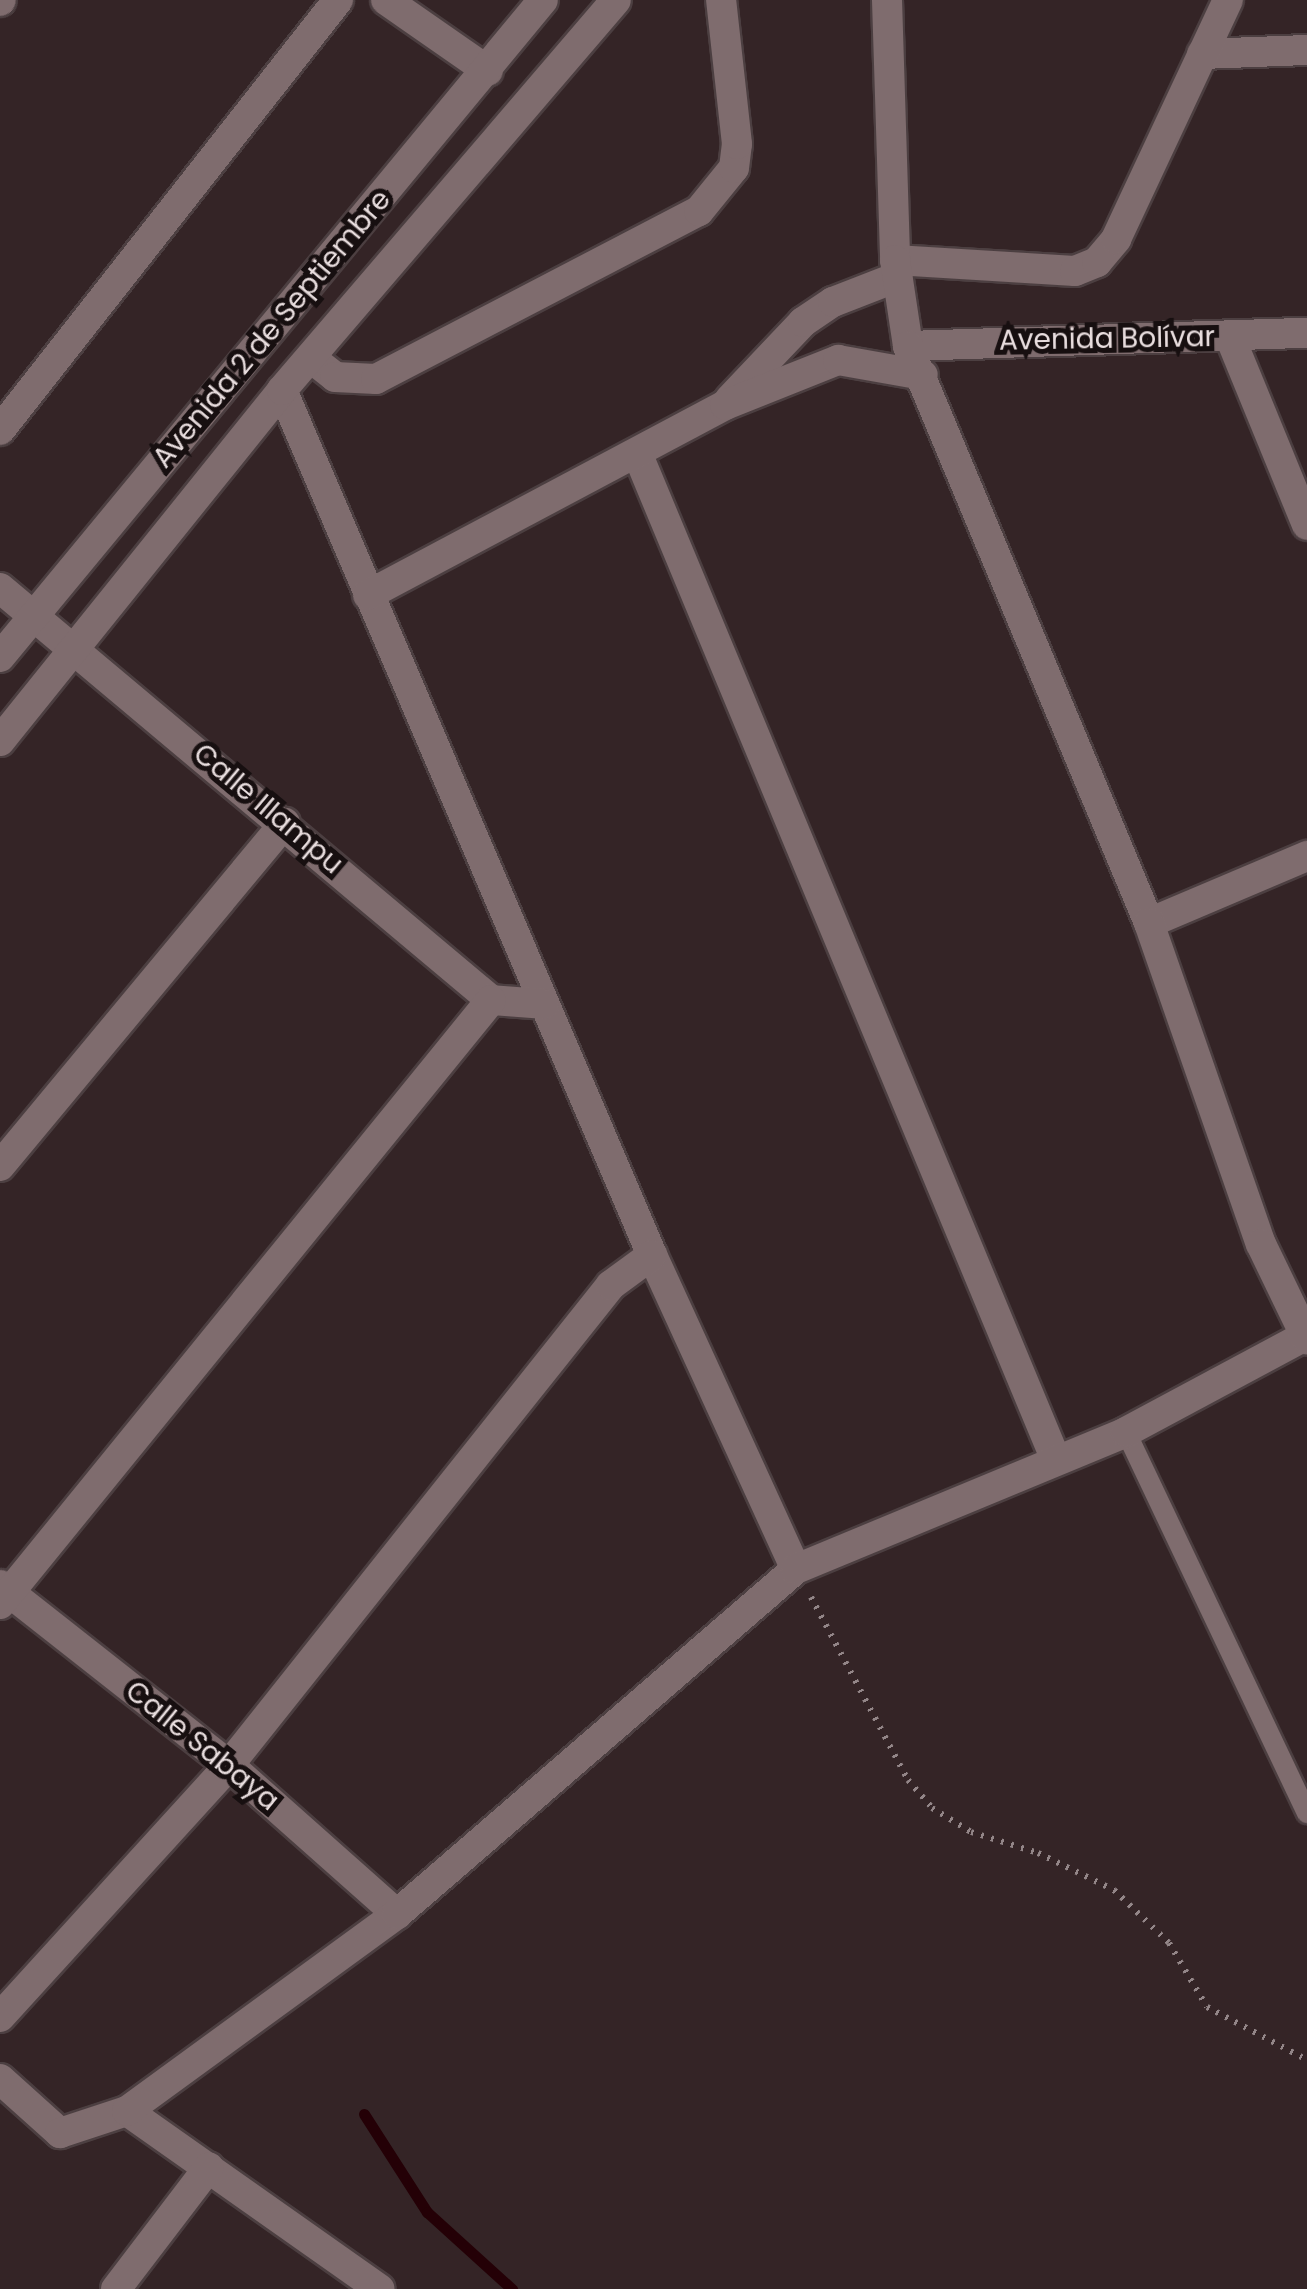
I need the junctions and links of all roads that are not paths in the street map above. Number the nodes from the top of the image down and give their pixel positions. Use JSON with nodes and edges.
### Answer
{"nodes":[{"id":1,"x":338,"y":0,"type":"edge"},
{"id":2,"x":386,"y":0,"type":"edge"},
{"id":3,"x":544,"y":0,"type":"edge"},
{"id":4,"x":616,"y":0,"type":"edge"},
{"id":5,"x":721,"y":0,"type":"edge"},
{"id":6,"x":887,"y":0,"type":"edge"},
{"id":7,"x":1228,"y":0,"type":"edge"},
{"id":8,"x":1307,"y":50,"type":"edge"},
{"id":9,"x":1202,"y":54,"type":"junction"},
{"id":10,"x":488,"y":71,"type":"junction"},
{"id":11,"x":896,"y":269,"type":"junction"},
{"id":12,"x":1307,"y":333,"type":"edge"},
{"id":13,"x":1230,"y":337,"type":"junction"},
{"id":14,"x":908,"y":346,"type":"junction"},
{"id":15,"x":311,"y":358,"type":"junction"},
{"id":16,"x":922,"y":375,"type":"junction"},
{"id":17,"x":282,"y":390,"type":"junction"},
{"id":18,"x":725,"y":405,"type":"junction"},
{"id":19,"x":0,"y":430,"type":"edge"},
{"id":20,"x":638,"y":455,"type":"junction"},
{"id":21,"x":1307,"y":525,"type":"edge"},
{"id":22,"x":0,"y":588,"type":"edge"},
{"id":23,"x":368,"y":595,"type":"junction"},
{"id":24,"x":35,"y":614,"type":"junction"},
{"id":25,"x":75,"y":646,"type":"junction"},
{"id":26,"x":0,"y":657,"type":"edge"},
{"id":27,"x":0,"y":741,"type":"edge"},
{"id":28,"x":285,"y":822,"type":"junction"},
{"id":29,"x":1307,"y":856,"type":"edge"},
{"id":30,"x":1150,"y":923,"type":"junction"},
{"id":31,"x":491,"y":1000,"type":"junction"},
{"id":32,"x":544,"y":1004,"type":"junction"},
{"id":33,"x":0,"y":1166,"type":"edge"},
{"id":34,"x":652,"y":1255,"type":"junction"},
{"id":35,"x":1306,"y":1336,"type":"edge"},
{"id":36,"x":1126,"y":1432,"type":"junction"},
{"id":37,"x":1055,"y":1458,"type":"junction"},
{"id":38,"x":796,"y":1570,"type":"junction"},
{"id":39,"x":3,"y":1594,"type":"edge"},
{"id":40,"x":229,"y":1765,"type":"junction"},
{"id":41,"x":1307,"y":1812,"type":"edge"},
{"id":42,"x":397,"y":1914,"type":"junction"},
{"id":43,"x":0,"y":2016,"type":"edge"},
{"id":44,"x":0,"y":2079,"type":"edge"},
{"id":45,"x":127,"y":2111,"type":"junction"},
{"id":46,"x":209,"y":2167,"type":"junction"},
{"id":47,"x":116,"y":2289,"type":"edge"},
{"id":48,"x":379,"y":2289,"type":"edge"}],
"edges":[{"from":1,"to":19,"type":"street"},
{"from":2,"to":10,"type":"street"},
{"from":3,"to":10,"type":"street","name":"Avenida 2 de Septiembre"},
{"from":4,"to":15,"type":"street"},
{"from":5,"to":15,"type":"street"},
{"from":6,"to":11,"type":"street"},
{"from":7,"to":9,"type":"street"},
{"from":8,"to":9,"type":"street"},
{"from":9,"to":11,"type":"street"},
{"from":10,"to":24,"type":"street","name":"Avenida 2 de Septiembre"},
{"from":11,"to":14,"type":"street"},
{"from":11,"to":18,"type":"street"},
{"from":12,"to":13,"type":"street","name":"Avenida Bolívar"},
{"from":13,"to":14,"type":"street","name":"Avenida Bolívar"},
{"from":13,"to":21,"type":"street"},
{"from":14,"to":16,"type":"street"},
{"from":15,"to":17,"type":"street"},
{"from":16,"to":18,"type":"street"},
{"from":16,"to":30,"type":"street"},
{"from":17,"to":23,"type":"street"},
{"from":17,"to":25,"type":"street"},
{"from":18,"to":20,"type":"street"},
{"from":20,"to":23,"type":"street"},
{"from":20,"to":37,"type":"street"},
{"from":22,"to":24,"type":"street","name":"Calle Illampu"},
{"from":23,"to":32,"type":"street"},
{"from":24,"to":25,"type":"street","name":"Calle Illampu"},
{"from":24,"to":26,"type":"street","name":"Avenida 2 de Septiembre"},
{"from":25,"to":27,"type":"street"},
{"from":25,"to":28,"type":"street","name":"Calle Illampu"},
{"from":28,"to":31,"type":"street","name":"Calle Illampu"},
{"from":28,"to":33,"type":"street"},
{"from":29,"to":30,"type":"street"},
{"from":30,"to":35,"type":"street"},
{"from":31,"to":32,"type":"street"},
{"from":31,"to":39,"type":"street"},
{"from":32,"to":34,"type":"street"},
{"from":34,"to":38,"type":"street"},
{"from":34,"to":40,"type":"street"},
{"from":35,"to":36,"type":"street"},
{"from":36,"to":37,"type":"street"},
{"from":36,"to":41,"type":"lane"},
{"from":37,"to":38,"type":"street"},
{"from":38,"to":42,"type":"street"},
{"from":39,"to":40,"type":"street","name":"Calle Sabaya"},
{"from":40,"to":42,"type":"street","name":"Calle Sabaya"},
{"from":40,"to":43,"type":"street"},
{"from":42,"to":45,"type":"street"},
{"from":44,"to":45,"type":"street"},
{"from":45,"to":46,"type":"street"},
{"from":46,"to":47,"type":"street"},
{"from":46,"to":48,"type":"street"}]}
